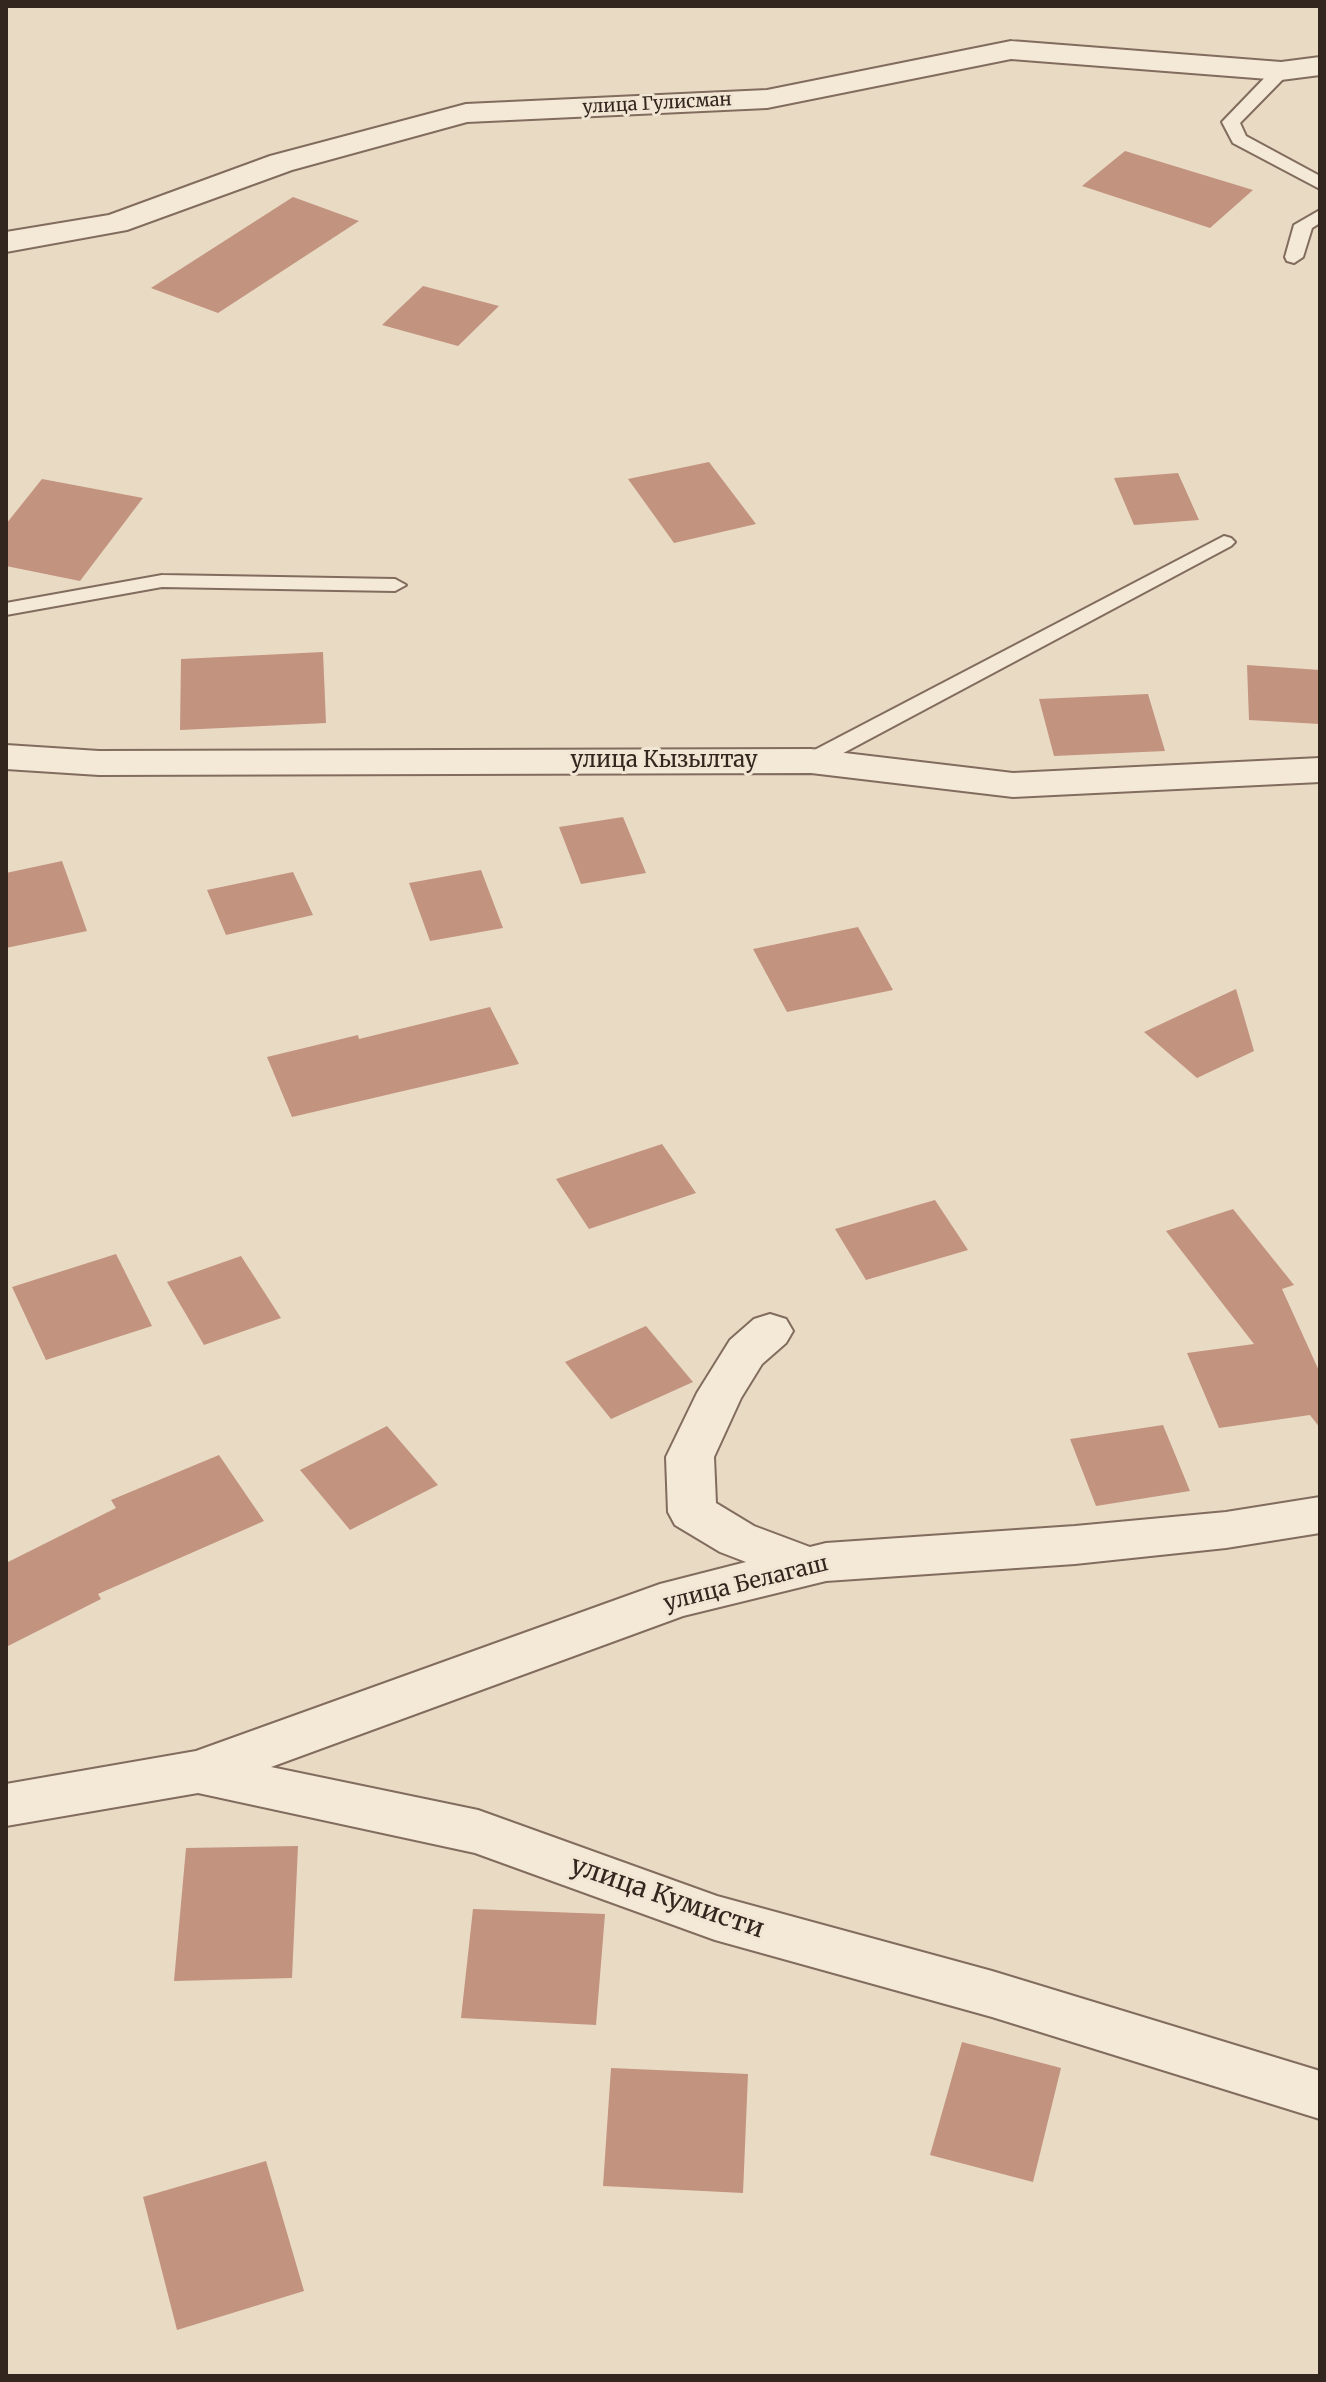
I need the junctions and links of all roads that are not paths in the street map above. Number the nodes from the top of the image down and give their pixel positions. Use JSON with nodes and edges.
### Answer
{"nodes":[{"id":1,"x":1320,"y":66,"type":"edge"},
{"id":2,"x":1281,"y":71,"type":"junction"},
{"id":3,"x":1320,"y":183,"type":"edge"},
{"id":4,"x":1320,"y":216,"type":"edge"},
{"id":5,"x":6,"y":242,"type":"edge"},
{"id":6,"x":1294,"y":257,"type":"dead end"},
{"id":7,"x":1224,"y":542,"type":"dead end"},
{"id":8,"x":395,"y":585,"type":"dead end"},
{"id":9,"x":6,"y":609,"type":"edge"},
{"id":10,"x":6,"y":757,"type":"edge"},
{"id":11,"x":811,"y":761,"type":"junction"},
{"id":12,"x":1320,"y":770,"type":"edge"},
{"id":13,"x":770,"y":1331,"type":"dead end"},
{"id":14,"x":1320,"y":1515,"type":"edge"},
{"id":15,"x":807,"y":1566,"type":"junction"},
{"id":16,"x":198,"y":1772,"type":"junction"},
{"id":17,"x":6,"y":1805,"type":"edge"},
{"id":18,"x":1320,"y":2095,"type":"edge"}],
"edges":[{"from":1,"to":2,"type":"street","name":"улица Гулисман"},
{"from":2,"to":3,"type":"lane"},
{"from":2,"to":5,"type":"street","name":"улица Гулисман"},
{"from":4,"to":6,"type":"lane"},
{"from":7,"to":11,"type":"lane"},
{"from":8,"to":9,"type":"lane"},
{"from":10,"to":11,"type":"street","name":"улица Кызылтау"},
{"from":11,"to":12,"type":"street","name":"улица Кызылтау"},
{"from":13,"to":15,"type":"street"},
{"from":14,"to":15,"type":"street","name":"улица Белагаш"},
{"from":15,"to":16,"type":"street","name":"улица Белагаш"},
{"from":16,"to":17,"type":"street","name":"улица Кумисти"},
{"from":16,"to":18,"type":"street","name":"улица Кумисти"}]}
